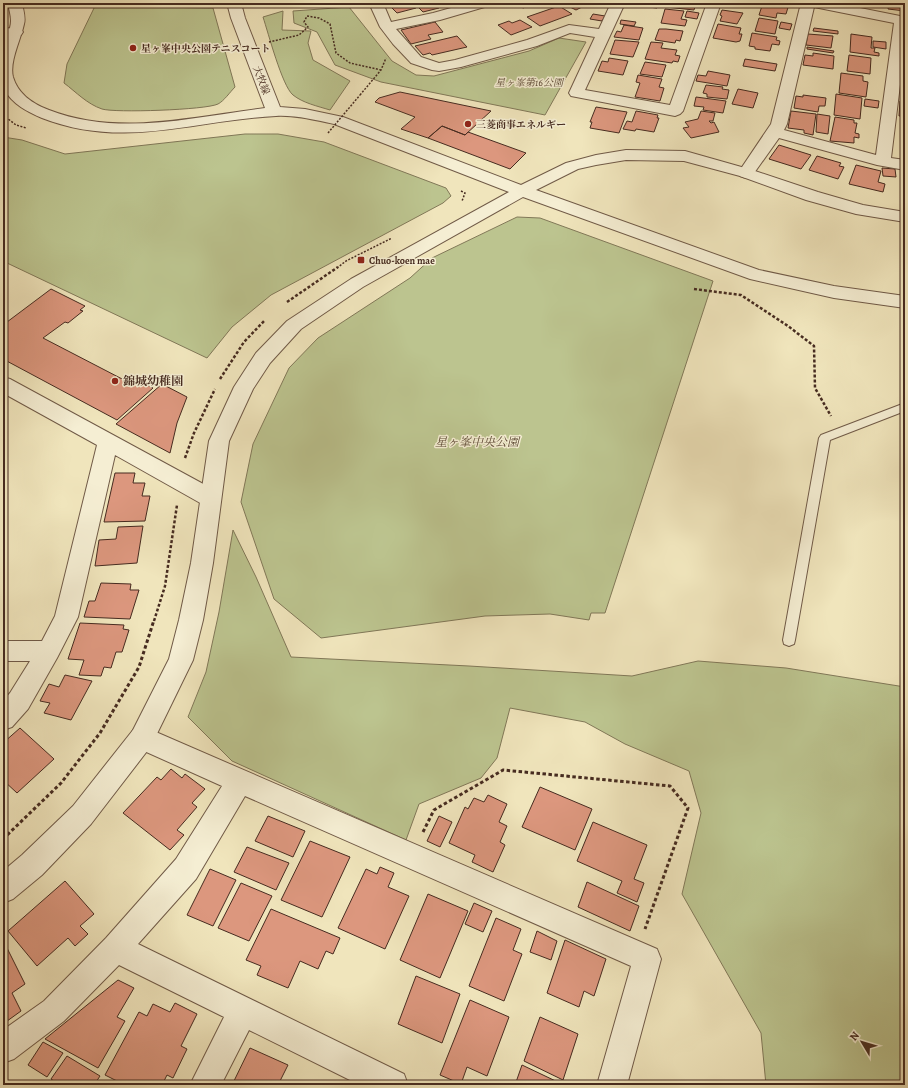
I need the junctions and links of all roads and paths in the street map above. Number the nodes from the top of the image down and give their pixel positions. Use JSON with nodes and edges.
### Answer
{"nodes":[{"id":1,"x":15,"y":3,"type":"edge"},
{"id":2,"x":234,"y":3,"type":"edge"},
{"id":3,"x":376,"y":3,"type":"edge"},
{"id":4,"x":484,"y":3,"type":"edge"},
{"id":5,"x":618,"y":3,"type":"edge"},
{"id":6,"x":714,"y":3,"type":"edge"},
{"id":7,"x":808,"y":3,"type":"edge"},
{"id":8,"x":815,"y":3,"type":"edge"},
{"id":9,"x":903,"y":21,"type":"edge"},
{"id":10,"x":387,"y":27,"type":"junction"},
{"id":11,"x":10,"y":32,"type":"edge"},
{"id":12,"x":603,"y":34,"type":"junction"},
{"id":13,"x":265,"y":43,"type":"dead end"},
{"id":14,"x":386,"y":58,"type":"dead end"},
{"id":15,"x":381,"y":70,"type":"junction"},
{"id":16,"x":4,"y":75,"type":"edge"},
{"id":17,"x":274,"y":112,"type":"junction"},
{"id":18,"x":343,"y":112,"type":"dead end"},
{"id":19,"x":349,"y":113,"type":"dead end"},
{"id":20,"x":3,"y":115,"type":"edge"},
{"id":21,"x":30,"y":129,"type":"dead end"},
{"id":22,"x":776,"y":132,"type":"junction"},
{"id":23,"x":328,"y":133,"type":"dead end"},
{"id":24,"x":883,"y":162,"type":"junction"},
{"id":25,"x":905,"y":165,"type":"edge"},
{"id":26,"x":746,"y":173,"type":"junction"},
{"id":27,"x":458,"y":189,"type":"dead end"},
{"id":28,"x":522,"y":191,"type":"junction"},
{"id":29,"x":455,"y":205,"type":"dead end"},
{"id":30,"x":905,"y":217,"type":"edge"},
{"id":31,"x":395,"y":236,"type":"dead end"},
{"id":32,"x":694,"y":289,"type":"dead end"},
{"id":33,"x":905,"y":302,"type":"edge"},
{"id":34,"x":282,"y":305,"type":"dead end"},
{"id":35,"x":265,"y":320,"type":"dead end"},
{"id":36,"x":220,"y":380,"type":"dead end"},
{"id":37,"x":216,"y":386,"type":"dead end"},
{"id":38,"x":7,"y":391,"type":"edge"},
{"id":39,"x":905,"y":407,"type":"edge"},
{"id":40,"x":840,"y":432,"type":"junction"},
{"id":41,"x":108,"y":442,"type":"junction"},
{"id":42,"x":183,"y":464,"type":"dead end"},
{"id":43,"x":178,"y":498,"type":"dead end"},
{"id":44,"x":210,"y":498,"type":"junction"},
{"id":45,"x":789,"y":640,"type":"dead end"},
{"id":46,"x":3,"y":651,"type":"edge"},
{"id":47,"x":50,"y":651,"type":"junction"},
{"id":48,"x":3,"y":719,"type":"edge"},
{"id":49,"x":142,"y":738,"type":"junction"},
{"id":50,"x":240,"y":781,"type":"junction"},
{"id":51,"x":3,"y":839,"type":"edge"},
{"id":52,"x":411,"y":856,"type":"junction"},
{"id":53,"x":3,"y":889,"type":"edge"},
{"id":54,"x":116,"y":948,"type":"junction"},
{"id":55,"x":636,"y":954,"type":"junction"},
{"id":56,"x":243,"y":1011,"type":"junction"},
{"id":57,"x":3,"y":1048,"type":"edge"},
{"id":58,"x":206,"y":1085,"type":"edge"},
{"id":59,"x":393,"y":1085,"type":"edge"},
{"id":60,"x":612,"y":1085,"type":"edge"}],
"edges":[{"from":1,"to":11,"type":"street"},
{"from":2,"to":17,"type":"street","name":"大牧線"},
{"from":3,"to":10,"type":"street"},
{"from":4,"to":10,"type":"street"},
{"from":5,"to":12,"type":"street"},
{"from":6,"to":12,"type":"street"},
{"from":7,"to":22,"type":"street"},
{"from":8,"to":9,"type":"street"},
{"from":9,"to":24,"type":"street"},
{"from":10,"to":12,"type":"street"},
{"from":11,"to":16,"type":"street"},
{"from":13,"to":15,"type":"path"},
{"from":14,"to":15,"type":"path"},
{"from":15,"to":23,"type":"path","bridge":true},
{"from":16,"to":17,"type":"street"},
{"from":17,"to":28,"type":"street"},
{"from":18,"to":19,"type":"path"},
{"from":20,"to":21,"type":"path"},
{"from":22,"to":24,"type":"street"},
{"from":22,"to":26,"type":"street"},
{"from":24,"to":25,"type":"street"},
{"from":26,"to":28,"type":"street"},
{"from":26,"to":30,"type":"street"},
{"from":27,"to":29,"type":"path"},
{"from":28,"to":33,"type":"street"},
{"from":28,"to":44,"type":"street"},
{"from":31,"to":34,"type":"path"},
{"from":32,"to":40,"type":"path"},
{"from":35,"to":36,"type":"path"},
{"from":37,"to":42,"type":"path"},
{"from":38,"to":41,"type":"street"},
{"from":39,"to":40,"type":"lane"},
{"from":40,"to":45,"type":"lane"},
{"from":41,"to":44,"type":"street"},
{"from":41,"to":47,"type":"street"},
{"from":43,"to":51,"type":"path"},
{"from":44,"to":49,"type":"street"},
{"from":46,"to":47,"type":"street"},
{"from":47,"to":48,"type":"street"},
{"from":49,"to":50,"type":"street"},
{"from":49,"to":53,"type":"street"},
{"from":50,"to":52,"type":"street"},
{"from":50,"to":54,"type":"street"},
{"from":52,"to":55,"type":"street"},
{"from":52,"to":55,"type":"path"},
{"from":54,"to":56,"type":"street"},
{"from":54,"to":57,"type":"street"},
{"from":55,"to":60,"type":"street"},
{"from":56,"to":58,"type":"street"},
{"from":56,"to":59,"type":"street"}]}
